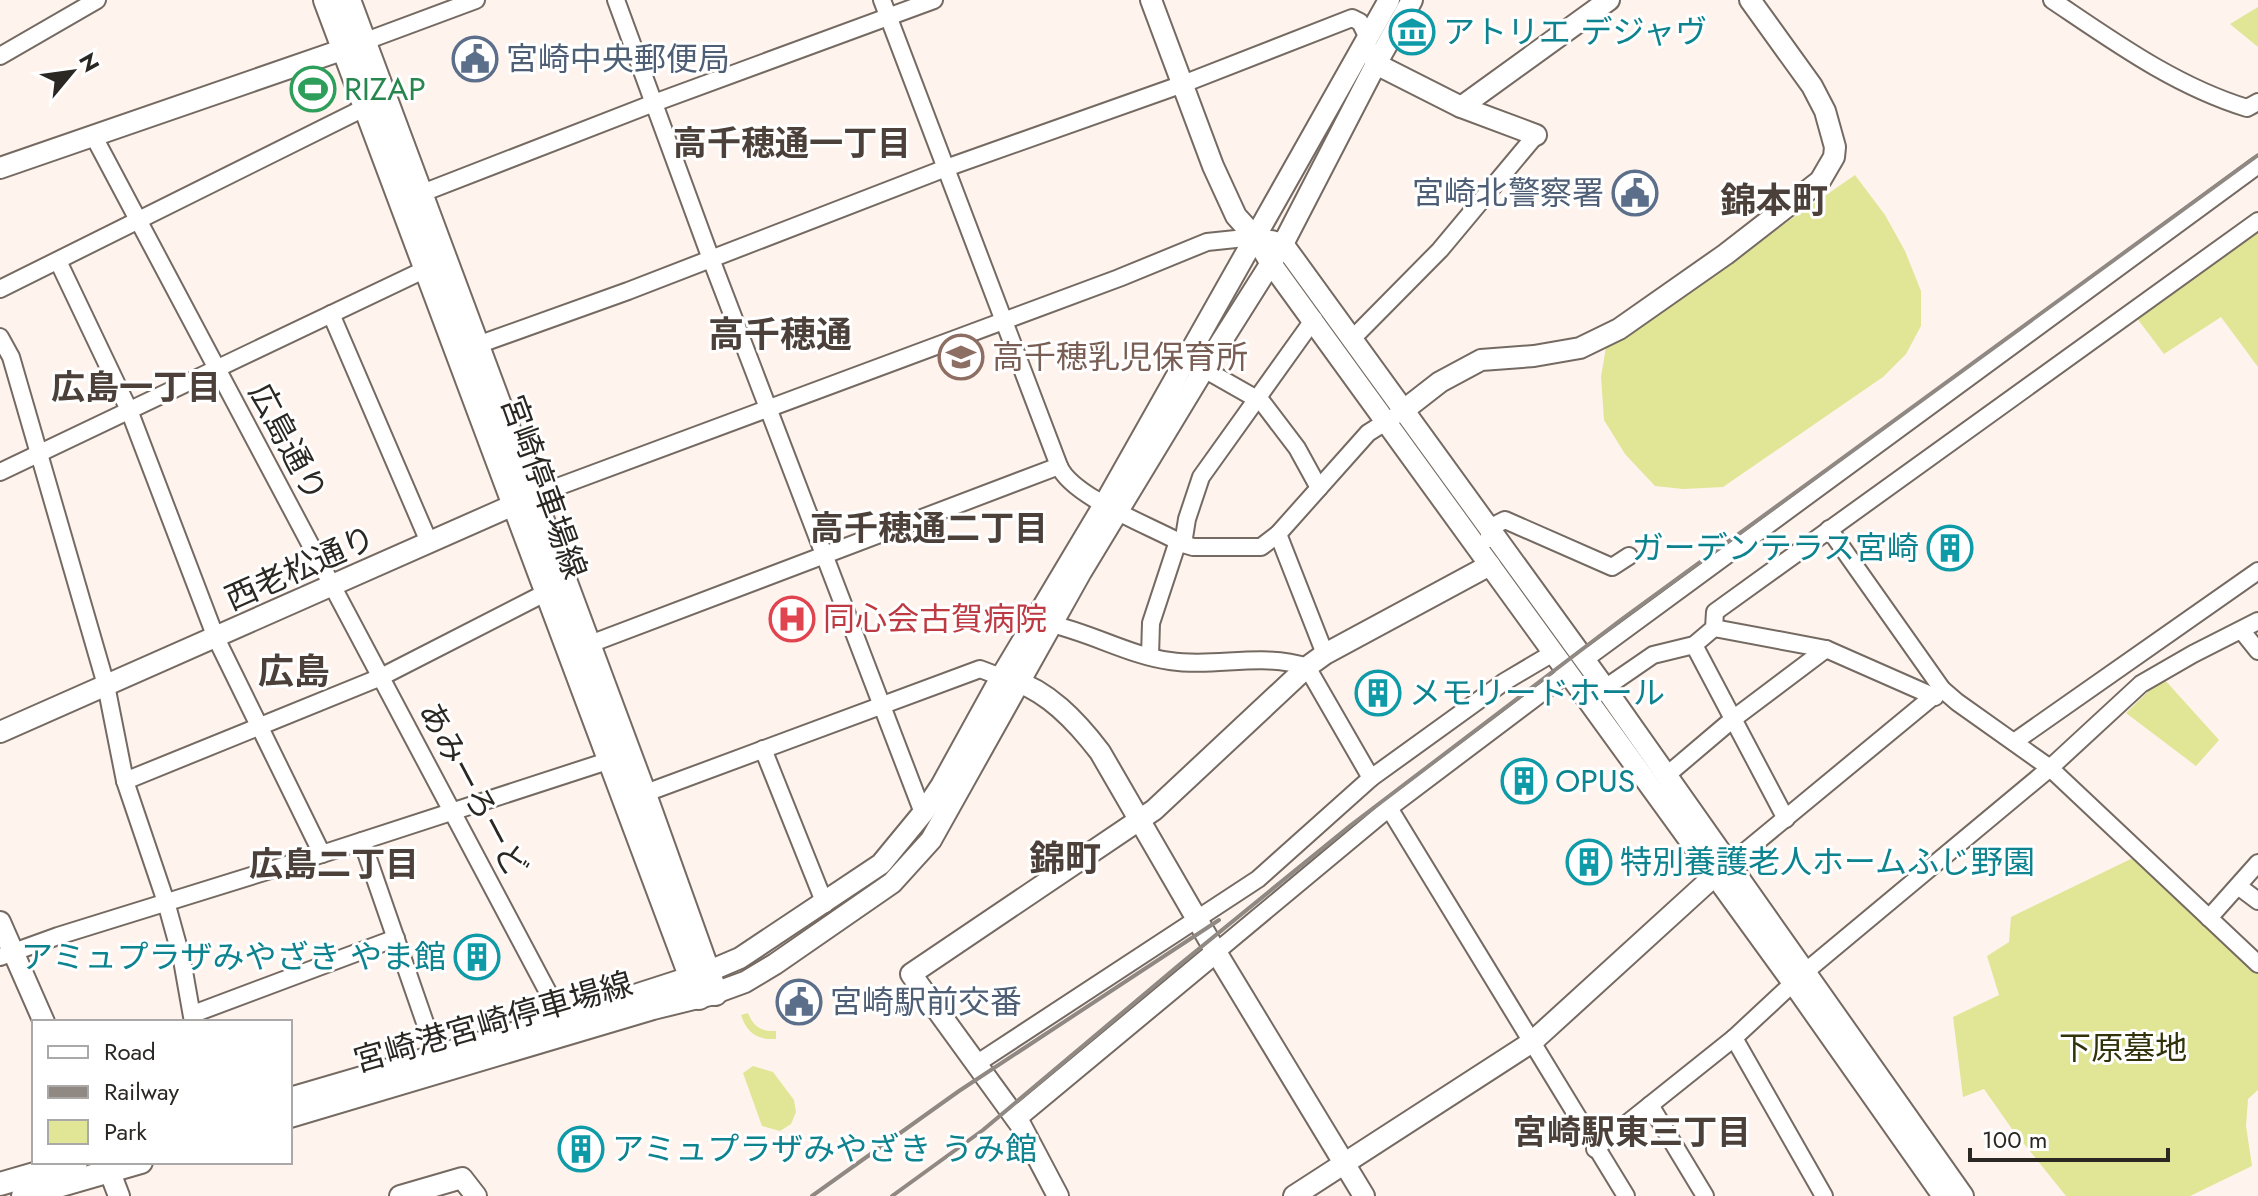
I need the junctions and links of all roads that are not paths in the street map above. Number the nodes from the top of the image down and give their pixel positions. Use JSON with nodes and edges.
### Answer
{"nodes":[{"id":1,"x":97,"y":0,"type":"edge"},
{"id":2,"x":326,"y":0,"type":"edge"},
{"id":3,"x":348,"y":0,"type":"edge"},
{"id":4,"x":476,"y":0,"type":"edge"},
{"id":5,"x":616,"y":0,"type":"edge"},
{"id":6,"x":882,"y":0,"type":"edge"},
{"id":7,"x":934,"y":0,"type":"edge"},
{"id":8,"x":1151,"y":0,"type":"edge"},
{"id":9,"x":1389,"y":0,"type":"edge"},
{"id":10,"x":1412,"y":0,"type":"edge"},
{"id":11,"x":1609,"y":0,"type":"edge"},
{"id":12,"x":1750,"y":0,"type":"edge"},
{"id":13,"x":2052,"y":0,"type":"edge"},
{"id":14,"x":888,"y":17,"type":"junction"},
{"id":15,"x":1368,"y":38,"type":"junction"},
{"id":16,"x":354,"y":46,"type":"junction"},
{"id":17,"x":0,"y":56,"type":"edge"},
{"id":18,"x":1376,"y":64,"type":"junction"},
{"id":19,"x":1183,"y":84,"type":"junction"},
{"id":20,"x":654,"y":103,"type":"junction"},
{"id":21,"x":366,"y":107,"type":"junction"},
{"id":22,"x":1461,"y":107,"type":"junction"},
{"id":23,"x":2256,"y":107,"type":"edge"},
{"id":24,"x":93,"y":135,"type":"junction"},
{"id":25,"x":1536,"y":135,"type":"joint"},
{"id":26,"x":2258,"y":165,"type":"edge"},
{"id":27,"x":0,"y":168,"type":"edge"},
{"id":28,"x":946,"y":168,"type":"junction"},
{"id":29,"x":411,"y":198,"type":"junction"},
{"id":30,"x":139,"y":221,"type":"junction"},
{"id":31,"x":2258,"y":221,"type":"edge"},
{"id":32,"x":1255,"y":237,"type":"junction"},
{"id":33,"x":1283,"y":244,"type":"junction"},
{"id":34,"x":711,"y":259,"type":"junction"},
{"id":35,"x":58,"y":261,"type":"junction"},
{"id":36,"x":1270,"y":262,"type":"junction"},
{"id":37,"x":428,"y":268,"type":"junction"},
{"id":38,"x":0,"y":289,"type":"edge"},
{"id":39,"x":331,"y":314,"type":"junction"},
{"id":40,"x":1314,"y":319,"type":"junction"},
{"id":41,"x":1003,"y":320,"type":"junction"},
{"id":42,"x":0,"y":337,"type":"edge"},
{"id":43,"x":1352,"y":339,"type":"junction"},
{"id":44,"x":468,"y":349,"type":"junction"},
{"id":45,"x":217,"y":368,"type":"junction"},
{"id":46,"x":1204,"y":369,"type":"junction"},
{"id":47,"x":1256,"y":398,"type":"junction"},
{"id":48,"x":769,"y":408,"type":"junction"},
{"id":49,"x":129,"y":410,"type":"junction"},
{"id":50,"x":1395,"y":416,"type":"junction"},
{"id":51,"x":40,"y":453,"type":"junction"},
{"id":52,"x":1059,"y":466,"type":"junction"},
{"id":53,"x":0,"y":472,"type":"edge"},
{"id":54,"x":1319,"y":488,"type":"junction"},
{"id":55,"x":524,"y":500,"type":"junction"},
{"id":56,"x":1112,"y":507,"type":"junction"},
{"id":57,"x":1489,"y":528,"type":"junction"},
{"id":58,"x":1829,"y":529,"type":"junction"},
{"id":59,"x":1278,"y":534,"type":"junction"},
{"id":60,"x":429,"y":542,"type":"junction"},
{"id":61,"x":1180,"y":542,"type":"junction"},
{"id":62,"x":825,"y":555,"type":"junction"},
{"id":63,"x":1629,"y":556,"type":"dead end"},
{"id":64,"x":1490,"y":565,"type":"junction"},
{"id":65,"x":2258,"y":571,"type":"edge"},
{"id":66,"x":332,"y":586,"type":"junction"},
{"id":67,"x":559,"y":591,"type":"junction"},
{"id":68,"x":2258,"y":621,"type":"edge"},
{"id":69,"x":1051,"y":624,"type":"junction"},
{"id":70,"x":1714,"y":628,"type":"junction"},
{"id":71,"x":2242,"y":631,"type":"junction"},
{"id":72,"x":216,"y":638,"type":"junction"},
{"id":73,"x":1694,"y":645,"type":"junction"},
{"id":74,"x":579,"y":648,"type":"junction"},
{"id":75,"x":1826,"y":649,"type":"junction"},
{"id":76,"x":2258,"y":651,"type":"edge"},
{"id":77,"x":1553,"y":653,"type":"junction"},
{"id":78,"x":1325,"y":654,"type":"junction"},
{"id":79,"x":1150,"y":656,"type":"junction"},
{"id":80,"x":1576,"y":666,"type":"junction"},
{"id":81,"x":1307,"y":667,"type":"junction"},
{"id":82,"x":381,"y":677,"type":"junction"},
{"id":83,"x":1011,"y":680,"type":"junction"},
{"id":84,"x":106,"y":685,"type":"junction"},
{"id":85,"x":1605,"y":688,"type":"junction"},
{"id":86,"x":1939,"y":693,"type":"junction"},
{"id":87,"x":881,"y":706,"type":"junction"},
{"id":88,"x":1733,"y":719,"type":"junction"},
{"id":89,"x":3,"y":724,"type":"edge"},
{"id":90,"x":260,"y":728,"type":"junction"},
{"id":91,"x":2014,"y":742,"type":"junction"},
{"id":92,"x":763,"y":749,"type":"junction"},
{"id":93,"x":620,"y":757,"type":"junction"},
{"id":94,"x":2050,"y":768,"type":"junction"},
{"id":95,"x":1667,"y":775,"type":"junction"},
{"id":96,"x":1371,"y":778,"type":"junction"},
{"id":97,"x":125,"y":781,"type":"junction"},
{"id":98,"x":635,"y":797,"type":"junction"},
{"id":99,"x":1389,"y":808,"type":"junction"},
{"id":100,"x":452,"y":811,"type":"junction"},
{"id":101,"x":923,"y":813,"type":"junction"},
{"id":102,"x":1786,"y":819,"type":"junction"},
{"id":103,"x":1140,"y":821,"type":"junction"},
{"id":104,"x":362,"y":841,"type":"junction"},
{"id":105,"x":322,"y":854,"type":"junction"},
{"id":106,"x":2258,"y":863,"type":"edge"},
{"id":107,"x":1722,"y":869,"type":"junction"},
{"id":108,"x":2238,"y":886,"type":"junction"},
{"id":109,"x":2258,"y":901,"type":"edge"},
{"id":110,"x":166,"y":902,"type":"junction"},
{"id":111,"x":825,"y":904,"type":"junction"},
{"id":112,"x":2209,"y":918,"type":"junction"},
{"id":113,"x":1198,"y":920,"type":"junction"},
{"id":114,"x":0,"y":922,"type":"edge"},
{"id":115,"x":396,"y":938,"type":"junction"},
{"id":116,"x":1216,"y":952,"type":"junction"},
{"id":117,"x":7,"y":954,"type":"edge"},
{"id":118,"x":2258,"y":964,"type":"edge"},
{"id":119,"x":1799,"y":978,"type":"junction"},
{"id":120,"x":703,"y":985,"type":"junction"},
{"id":121,"x":193,"y":1018,"type":"edge"},
{"id":122,"x":43,"y":1020,"type":"edge"},
{"id":123,"x":566,"y":1027,"type":"junction"},
{"id":124,"x":1734,"y":1038,"type":"junction"},
{"id":125,"x":1532,"y":1042,"type":"junction"},
{"id":126,"x":439,"y":1064,"type":"junction"},
{"id":127,"x":976,"y":1064,"type":"junction"},
{"id":128,"x":292,"y":1099,"type":"edge"},
{"id":129,"x":1650,"y":1105,"type":"junction"},
{"id":130,"x":292,"y":1115,"type":"edge"},
{"id":131,"x":1016,"y":1118,"type":"junction"},
{"id":132,"x":1595,"y":1149,"type":"junction"},
{"id":133,"x":69,"y":1164,"type":"edge"},
{"id":134,"x":128,"y":1164,"type":"edge"},
{"id":135,"x":1344,"y":1164,"type":"junction"},
{"id":136,"x":108,"y":1167,"type":"edge"},
{"id":137,"x":0,"y":1184,"type":"edge"},
{"id":138,"x":23,"y":1196,"type":"edge"},
{"id":139,"x":119,"y":1196,"type":"edge"},
{"id":140,"x":400,"y":1196,"type":"edge"},
{"id":141,"x":476,"y":1196,"type":"edge"},
{"id":142,"x":1058,"y":1196,"type":"edge"},
{"id":143,"x":1294,"y":1196,"type":"edge"},
{"id":144,"x":1364,"y":1196,"type":"edge"},
{"id":145,"x":1626,"y":1196,"type":"edge"},
{"id":146,"x":1705,"y":1196,"type":"edge"},
{"id":147,"x":1824,"y":1196,"type":"edge"},
{"id":148,"x":1943,"y":1196,"type":"edge"},
{"id":149,"x":1963,"y":1196,"type":"edge"}],
"edges":[{"from":1,"to":17,"type":"street"},
{"from":2,"to":16,"type":"main road","name":"宮崎停車場線"},
{"from":3,"to":16,"type":"main road","name":"宮崎停車場線"},
{"from":4,"to":16,"type":"street"},
{"from":5,"to":20,"type":"street"},
{"from":6,"to":14,"type":"street"},
{"from":7,"to":14,"type":"street"},
{"from":8,"to":19,"type":"street"},
{"from":9,"to":15,"type":"street"},
{"from":10,"to":18,"type":"street"},
{"from":11,"to":22,"type":"street"},
{"from":12,"to":50,"type":"street"},
{"from":13,"to":23,"type":"street"},
{"from":14,"to":20,"type":"street"},
{"from":14,"to":28,"type":"street"},
{"from":15,"to":18,"type":"street"},
{"from":15,"to":19,"type":"street"},
{"from":15,"to":32,"type":"street"},
{"from":16,"to":21,"type":"main road","name":"宮崎停車場線"},
{"from":16,"to":24,"type":"street"},
{"from":16,"to":29,"type":"main road","name":"宮崎停車場線"},
{"from":18,"to":22,"type":"street"},
{"from":18,"to":33,"type":"street"},
{"from":19,"to":28,"type":"street"},
{"from":19,"to":32,"type":"street"},
{"from":20,"to":29,"type":"street"},
{"from":20,"to":34,"type":"street"},
{"from":21,"to":29,"type":"main road","name":"宮崎停車場線"},
{"from":21,"to":30,"type":"street"},
{"from":22,"to":25,"type":"street"},
{"from":24,"to":27,"type":"street"},
{"from":24,"to":30,"type":"street","name":"広島通り"},
{"from":25,"to":43,"type":"street"},
{"from":26,"to":80,"type":"street"},
{"from":28,"to":34,"type":"street"},
{"from":28,"to":41,"type":"street"},
{"from":29,"to":37,"type":"main road","name":"宮崎停車場線"},
{"from":29,"to":44,"type":"main road","name":"宮崎停車場線"},
{"from":30,"to":35,"type":"street"},
{"from":30,"to":45,"type":"street","name":"広島通り"},
{"from":31,"to":58,"type":"street"},
{"from":32,"to":33,"type":"street"},
{"from":32,"to":36,"type":"street"},
{"from":32,"to":41,"type":"street"},
{"from":32,"to":56,"type":"street"},
{"from":33,"to":36,"type":"street"},
{"from":33,"to":43,"type":"street"},
{"from":34,"to":44,"type":"street"},
{"from":34,"to":48,"type":"street"},
{"from":35,"to":38,"type":"street"},
{"from":35,"to":49,"type":"street"},
{"from":36,"to":40,"type":"street"},
{"from":36,"to":46,"type":"street"},
{"from":37,"to":39,"type":"street"},
{"from":37,"to":44,"type":"main road","name":"宮崎停車場線"},
{"from":39,"to":45,"type":"street"},
{"from":39,"to":60,"type":"street"},
{"from":40,"to":47,"type":"street"},
{"from":40,"to":50,"type":"street"},
{"from":41,"to":48,"type":"street"},
{"from":41,"to":52,"type":"street"},
{"from":42,"to":51,"type":"street"},
{"from":43,"to":50,"type":"street"},
{"from":44,"to":55,"type":"main road","name":"宮崎停車場線"},
{"from":45,"to":49,"type":"street"},
{"from":45,"to":66,"type":"street","name":"広島通り"},
{"from":46,"to":47,"type":"street"},
{"from":46,"to":56,"type":"street"},
{"from":47,"to":54,"type":"street"},
{"from":47,"to":61,"type":"street"},
{"from":48,"to":55,"type":"street"},
{"from":48,"to":62,"type":"street"},
{"from":49,"to":51,"type":"street"},
{"from":49,"to":72,"type":"street"},
{"from":50,"to":54,"type":"street"},
{"from":50,"to":57,"type":"street"},
{"from":50,"to":64,"type":"street"},
{"from":51,"to":53,"type":"street"},
{"from":51,"to":84,"type":"street"},
{"from":52,"to":56,"type":"street"},
{"from":52,"to":62,"type":"street"},
{"from":54,"to":59,"type":"street"},
{"from":55,"to":60,"type":"street","name":"西老松通り"},
{"from":55,"to":67,"type":"main road","name":"宮崎停車場線"},
{"from":56,"to":61,"type":"street"},
{"from":56,"to":69,"type":"street"},
{"from":56,"to":83,"type":"street"},
{"from":57,"to":63,"type":"street"},
{"from":57,"to":64,"type":"street"},
{"from":57,"to":80,"type":"street"},
{"from":58,"to":70,"type":"street"},
{"from":58,"to":86,"type":"street"},
{"from":59,"to":61,"type":"street"},
{"from":59,"to":78,"type":"street"},
{"from":60,"to":66,"type":"street","name":"西老松通り"},
{"from":61,"to":79,"type":"street"},
{"from":62,"to":74,"type":"street"},
{"from":62,"to":87,"type":"street"},
{"from":64,"to":77,"type":"street"},
{"from":64,"to":78,"type":"street"},
{"from":65,"to":91,"type":"street"},
{"from":66,"to":72,"type":"street","name":"西老松通り"},
{"from":66,"to":82,"type":"street","name":"あみーろーど"},
{"from":67,"to":74,"type":"main road","name":"宮崎停車場線"},
{"from":67,"to":82,"type":"street"},
{"from":68,"to":71,"type":"street"},
{"from":69,"to":79,"type":"street"},
{"from":69,"to":83,"type":"street"},
{"from":70,"to":73,"type":"street"},
{"from":70,"to":75,"type":"street"},
{"from":71,"to":76,"type":"street"},
{"from":71,"to":94,"type":"street"},
{"from":72,"to":84,"type":"street","name":"西老松通り"},
{"from":72,"to":90,"type":"street"},
{"from":73,"to":85,"type":"street"},
{"from":73,"to":88,"type":"street"},
{"from":74,"to":93,"type":"main road","name":"宮崎停車場線"},
{"from":75,"to":86,"type":"street"},
{"from":75,"to":88,"type":"street"},
{"from":77,"to":80,"type":"street"},
{"from":77,"to":96,"type":"street"},
{"from":78,"to":81,"type":"street"},
{"from":79,"to":81,"type":"street"},
{"from":80,"to":85,"type":"street"},
{"from":80,"to":99,"type":"street"},
{"from":80,"to":107,"type":"street"},
{"from":81,"to":96,"type":"street"},
{"from":81,"to":103,"type":"street"},
{"from":82,"to":90,"type":"street"},
{"from":82,"to":100,"type":"street","name":"あみーろーど"},
{"from":83,"to":87,"type":"street"},
{"from":83,"to":101,"type":"street"},
{"from":83,"to":103,"type":"street"},
{"from":83,"to":120,"type":"street"},
{"from":84,"to":89,"type":"street","name":"西老松通り"},
{"from":84,"to":97,"type":"street"},
{"from":85,"to":95,"type":"street"},
{"from":86,"to":91,"type":"street"},
{"from":86,"to":102,"type":"street"},
{"from":87,"to":92,"type":"street"},
{"from":87,"to":101,"type":"street"},
{"from":88,"to":95,"type":"street"},
{"from":88,"to":102,"type":"street"},
{"from":90,"to":97,"type":"street"},
{"from":90,"to":105,"type":"street"},
{"from":91,"to":94,"type":"street"},
{"from":92,"to":98,"type":"street"},
{"from":92,"to":111,"type":"street"},
{"from":93,"to":98,"type":"main road","name":"宮崎停車場線"},
{"from":93,"to":100,"type":"street"},
{"from":94,"to":112,"type":"street"},
{"from":94,"to":119,"type":"street"},
{"from":95,"to":107,"type":"street"},
{"from":96,"to":113,"type":"street"},
{"from":97,"to":110,"type":"street"},
{"from":98,"to":120,"type":"main road","name":"宮崎停車場線"},
{"from":99,"to":116,"type":"street"},
{"from":99,"to":125,"type":"street"},
{"from":100,"to":104,"type":"street"},
{"from":100,"to":123,"type":"street","name":"あみーろーど"},
{"from":101,"to":111,"type":"street"},
{"from":102,"to":107,"type":"street"},
{"from":103,"to":113,"type":"street"},
{"from":103,"to":127,"type":"street"},
{"from":104,"to":105,"type":"street"},
{"from":104,"to":115,"type":"street"},
{"from":105,"to":110,"type":"street"},
{"from":106,"to":108,"type":"street"},
{"from":107,"to":119,"type":"street"},
{"from":107,"to":125,"type":"street"},
{"from":108,"to":109,"type":"street"},
{"from":108,"to":112,"type":"street"},
{"from":110,"to":117,"type":"street"},
{"from":110,"to":121,"type":"street"},
{"from":111,"to":120,"type":"street"},
{"from":112,"to":118,"type":"street"},
{"from":113,"to":116,"type":"street"},
{"from":113,"to":127,"type":"street"},
{"from":114,"to":117,"type":"street"},
{"from":115,"to":121,"type":"street"},
{"from":115,"to":126,"type":"street"},
{"from":116,"to":131,"type":"street"},
{"from":116,"to":135,"type":"street"},
{"from":117,"to":122,"type":"street"},
{"from":119,"to":124,"type":"street"},
{"from":119,"to":148,"type":"street"},
{"from":119,"to":149,"type":"street"},
{"from":120,"to":123,"type":"main road","name":"宮崎港宮崎停車場線"},
{"from":123,"to":126,"type":"main road","name":"宮崎港宮崎停車場線"},
{"from":124,"to":129,"type":"street"},
{"from":124,"to":147,"type":"street"},
{"from":125,"to":132,"type":"street"},
{"from":125,"to":135,"type":"street"},
{"from":126,"to":128,"type":"main road","name":"宮崎港宮崎停車場線"},
{"from":126,"to":130,"type":"main road","name":"宮崎港宮崎停車場線"},
{"from":127,"to":131,"type":"street"},
{"from":129,"to":132,"type":"street"},
{"from":129,"to":146,"type":"street"},
{"from":131,"to":142,"type":"street"},
{"from":132,"to":145,"type":"street"},
{"from":133,"to":137,"type":"main road"},
{"from":134,"to":136,"type":"main road"},
{"from":135,"to":143,"type":"street"},
{"from":135,"to":144,"type":"street"},
{"from":136,"to":138,"type":"main road"},
{"from":136,"to":139,"type":"street"},
{"from":140,"to":141,"type":"street"}]}
